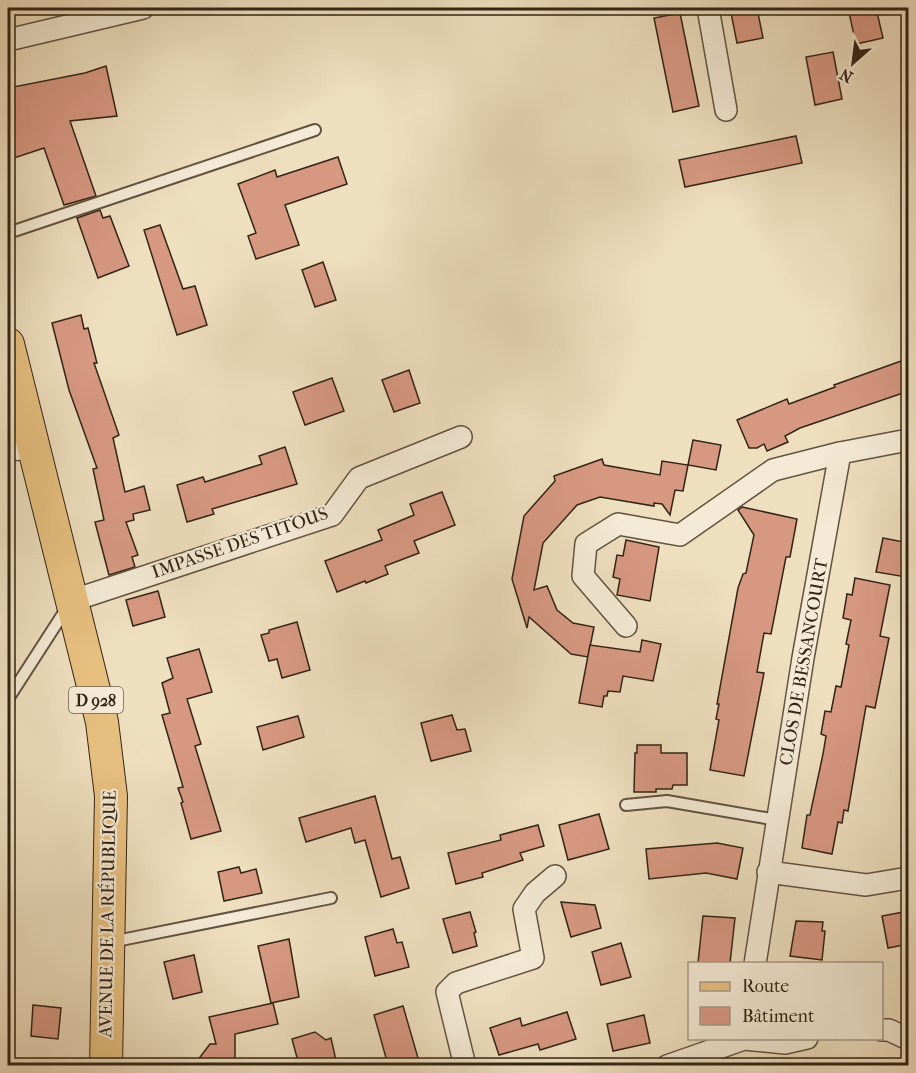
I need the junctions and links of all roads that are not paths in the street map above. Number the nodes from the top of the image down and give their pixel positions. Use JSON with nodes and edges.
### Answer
{"nodes":[{"id":1,"x":143,"y":8,"type":"edge"},
{"id":2,"x":708,"y":8,"type":"edge"},
{"id":3,"x":8,"y":40,"type":"edge"},
{"id":4,"x":726,"y":110,"type":"dead end"},
{"id":5,"x":315,"y":130,"type":"dead end"},
{"id":6,"x":8,"y":233,"type":"edge"},
{"id":7,"x":8,"y":344,"type":"edge"},
{"id":8,"x":461,"y":437,"type":"dead end"},
{"id":9,"x":909,"y":440,"type":"edge"},
{"id":10,"x":21,"y":449,"type":"edge"},
{"id":11,"x":840,"y":453,"type":"junction"},
{"id":12,"x":71,"y":601,"type":"junction"},
{"id":13,"x":626,"y":626,"type":"dead end"},
{"id":14,"x":8,"y":699,"type":"edge"},
{"id":15,"x":626,"y":805,"type":"dead end"},
{"id":16,"x":777,"y":820,"type":"junction"},
{"id":17,"x":768,"y":872,"type":"junction"},
{"id":18,"x":555,"y":876,"type":"dead end"},
{"id":19,"x":909,"y":878,"type":"edge"},
{"id":20,"x":331,"y":898,"type":"dead end"},
{"id":21,"x":108,"y":943,"type":"junction"},
{"id":22,"x":754,"y":962,"type":"edge"},
{"id":23,"x":883,"y":1030,"type":"edge"},
{"id":24,"x":909,"y":1039,"type":"edge"},
{"id":25,"x":741,"y":1040,"type":"edge"},
{"id":26,"x":754,"y":1040,"type":"edge"},
{"id":27,"x":798,"y":1040,"type":"edge"},
{"id":28,"x":106,"y":1065,"type":"edge"},
{"id":29,"x":465,"y":1065,"type":"edge"},
{"id":30,"x":667,"y":1065,"type":"edge"}],
"edges":[{"from":1,"to":3,"type":"street"},
{"from":2,"to":4,"type":"street"},
{"from":5,"to":6,"type":"lane"},
{"from":7,"to":10,"type":"main road","name":"AVENUE DE LA RÉPUBLIQUE","number":"D 928"},
{"from":8,"to":12,"type":"street","name":"IMPASSE DES TITOUS"},
{"from":9,"to":11,"type":"street"},
{"from":10,"to":12,"type":"main road","name":"AVENUE DE LA RÉPUBLIQUE","number":"D 928"},
{"from":11,"to":13,"type":"street"},
{"from":11,"to":16,"type":"street","name":"CLOS DE BESSANCOURT"},
{"from":12,"to":14,"type":"lane"},
{"from":12,"to":21,"type":"main road","name":"AVENUE DE LA RÉPUBLIQUE","number":"D 928"},
{"from":15,"to":16,"type":"lane"},
{"from":16,"to":17,"type":"street","name":"CLOS DE BESSANCOURT"},
{"from":17,"to":19,"type":"street"},
{"from":17,"to":22,"type":"street","name":"CLOS DE BESSANCOURT"},
{"from":18,"to":29,"type":"street"},
{"from":20,"to":21,"type":"lane"},
{"from":21,"to":28,"type":"main road","name":"AVENUE DE LA RÉPUBLIQUE","number":"D 928"},
{"from":23,"to":24,"type":"street"},
{"from":25,"to":30,"type":"street"},
{"from":26,"to":27,"type":"street"}]}
